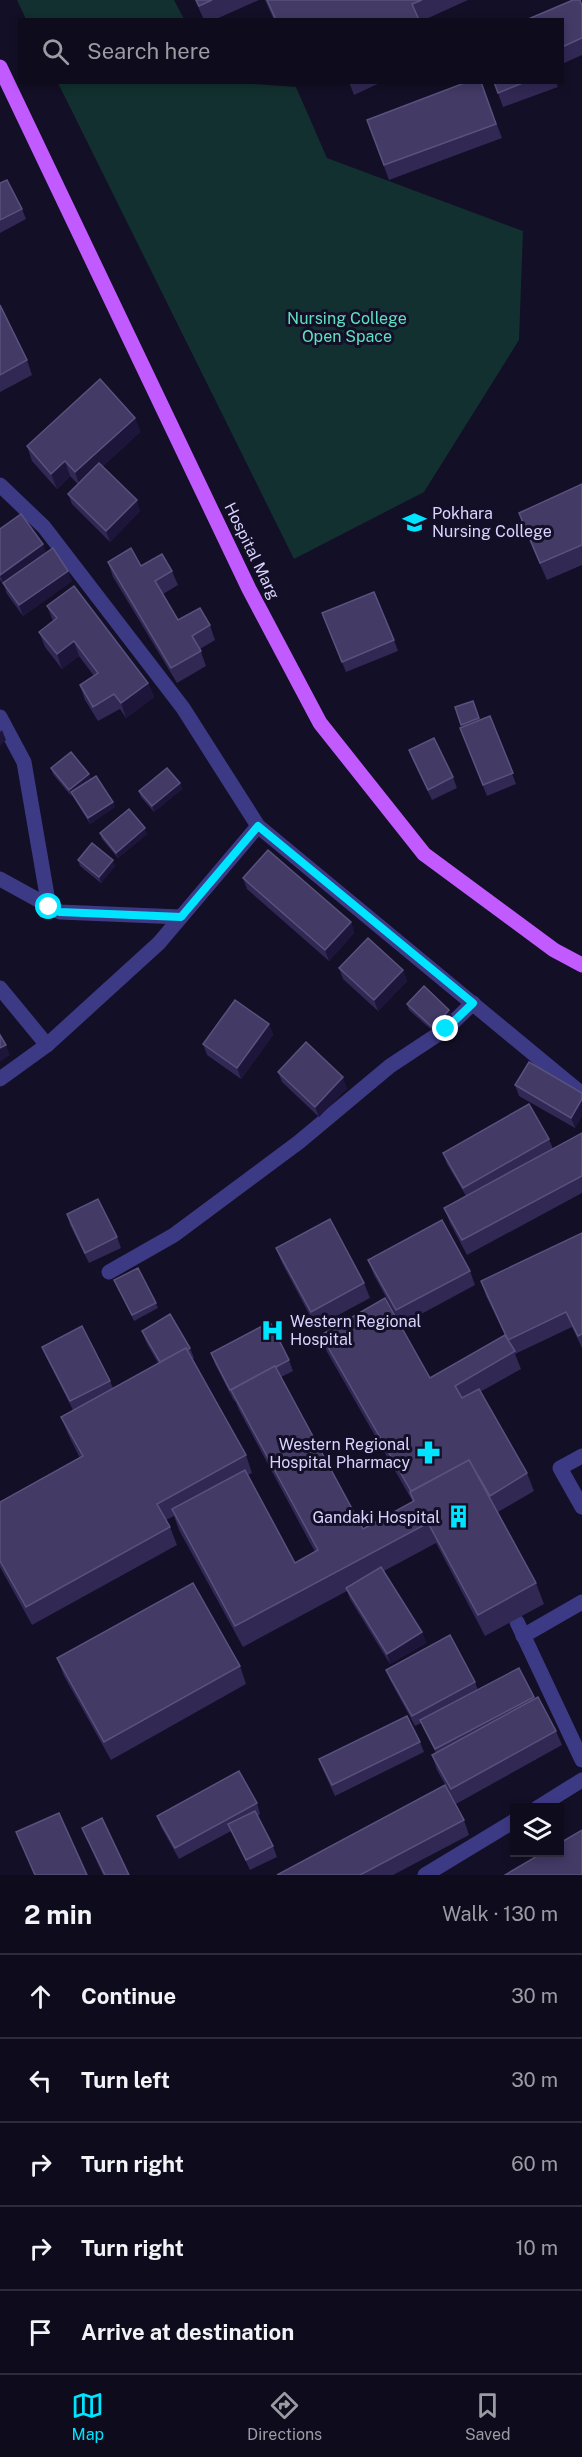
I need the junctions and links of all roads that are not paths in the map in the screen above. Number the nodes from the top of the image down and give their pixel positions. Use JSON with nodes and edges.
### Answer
{"nodes":[{"id":1,"x":0,"y":67,"type":"edge"},
{"id":2,"x":0,"y":485,"type":"edge"},
{"id":3,"x":0,"y":717,"type":"edge"},
{"id":4,"x":258,"y":826,"type":"junction"},
{"id":5,"x":0,"y":879,"type":"edge"},
{"id":6,"x":49,"y":907,"type":"junction"},
{"id":7,"x":181,"y":917,"type":"junction"},
{"id":8,"x":582,"y":965,"type":"edge"},
{"id":9,"x":0,"y":988,"type":"edge"},
{"id":10,"x":473,"y":1003,"type":"junction"},
{"id":11,"x":47,"y":1045,"type":"junction"},
{"id":12,"x":0,"y":1079,"type":"edge"},
{"id":13,"x":582,"y":1094,"type":"edge"},
{"id":14,"x":109,"y":1272,"type":"dead end"},
{"id":15,"x":582,"y":1456,"type":"edge"},
{"id":16,"x":582,"y":1507,"type":"edge"},
{"id":17,"x":582,"y":1602,"type":"edge"},
{"id":18,"x":582,"y":1760,"type":"edge"},
{"id":19,"x":582,"y":1780,"type":"edge"},
{"id":20,"x":545,"y":1803,"type":"edge"},
{"id":21,"x":510,"y":1823,"type":"edge"},
{"id":22,"x":425,"y":1875,"type":"edge"}],
"edges":[{"from":1,"to":8,"type":"main road","name":"Hospital Marg"},
{"from":2,"to":4,"type":"street"},
{"from":3,"to":6,"type":"street"},
{"from":4,"to":7,"type":"street"},
{"from":4,"to":10,"type":"street"},
{"from":5,"to":6,"type":"street"},
{"from":6,"to":7,"type":"street"},
{"from":7,"to":11,"type":"street"},
{"from":9,"to":11,"type":"street"},
{"from":10,"to":13,"type":"street"},
{"from":10,"to":14,"type":"street"},
{"from":11,"to":12,"type":"street"},
{"from":15,"to":16,"type":"street"},
{"from":17,"to":18,"type":"street"},
{"from":19,"to":20,"type":"street"},
{"from":21,"to":22,"type":"street"}]}
